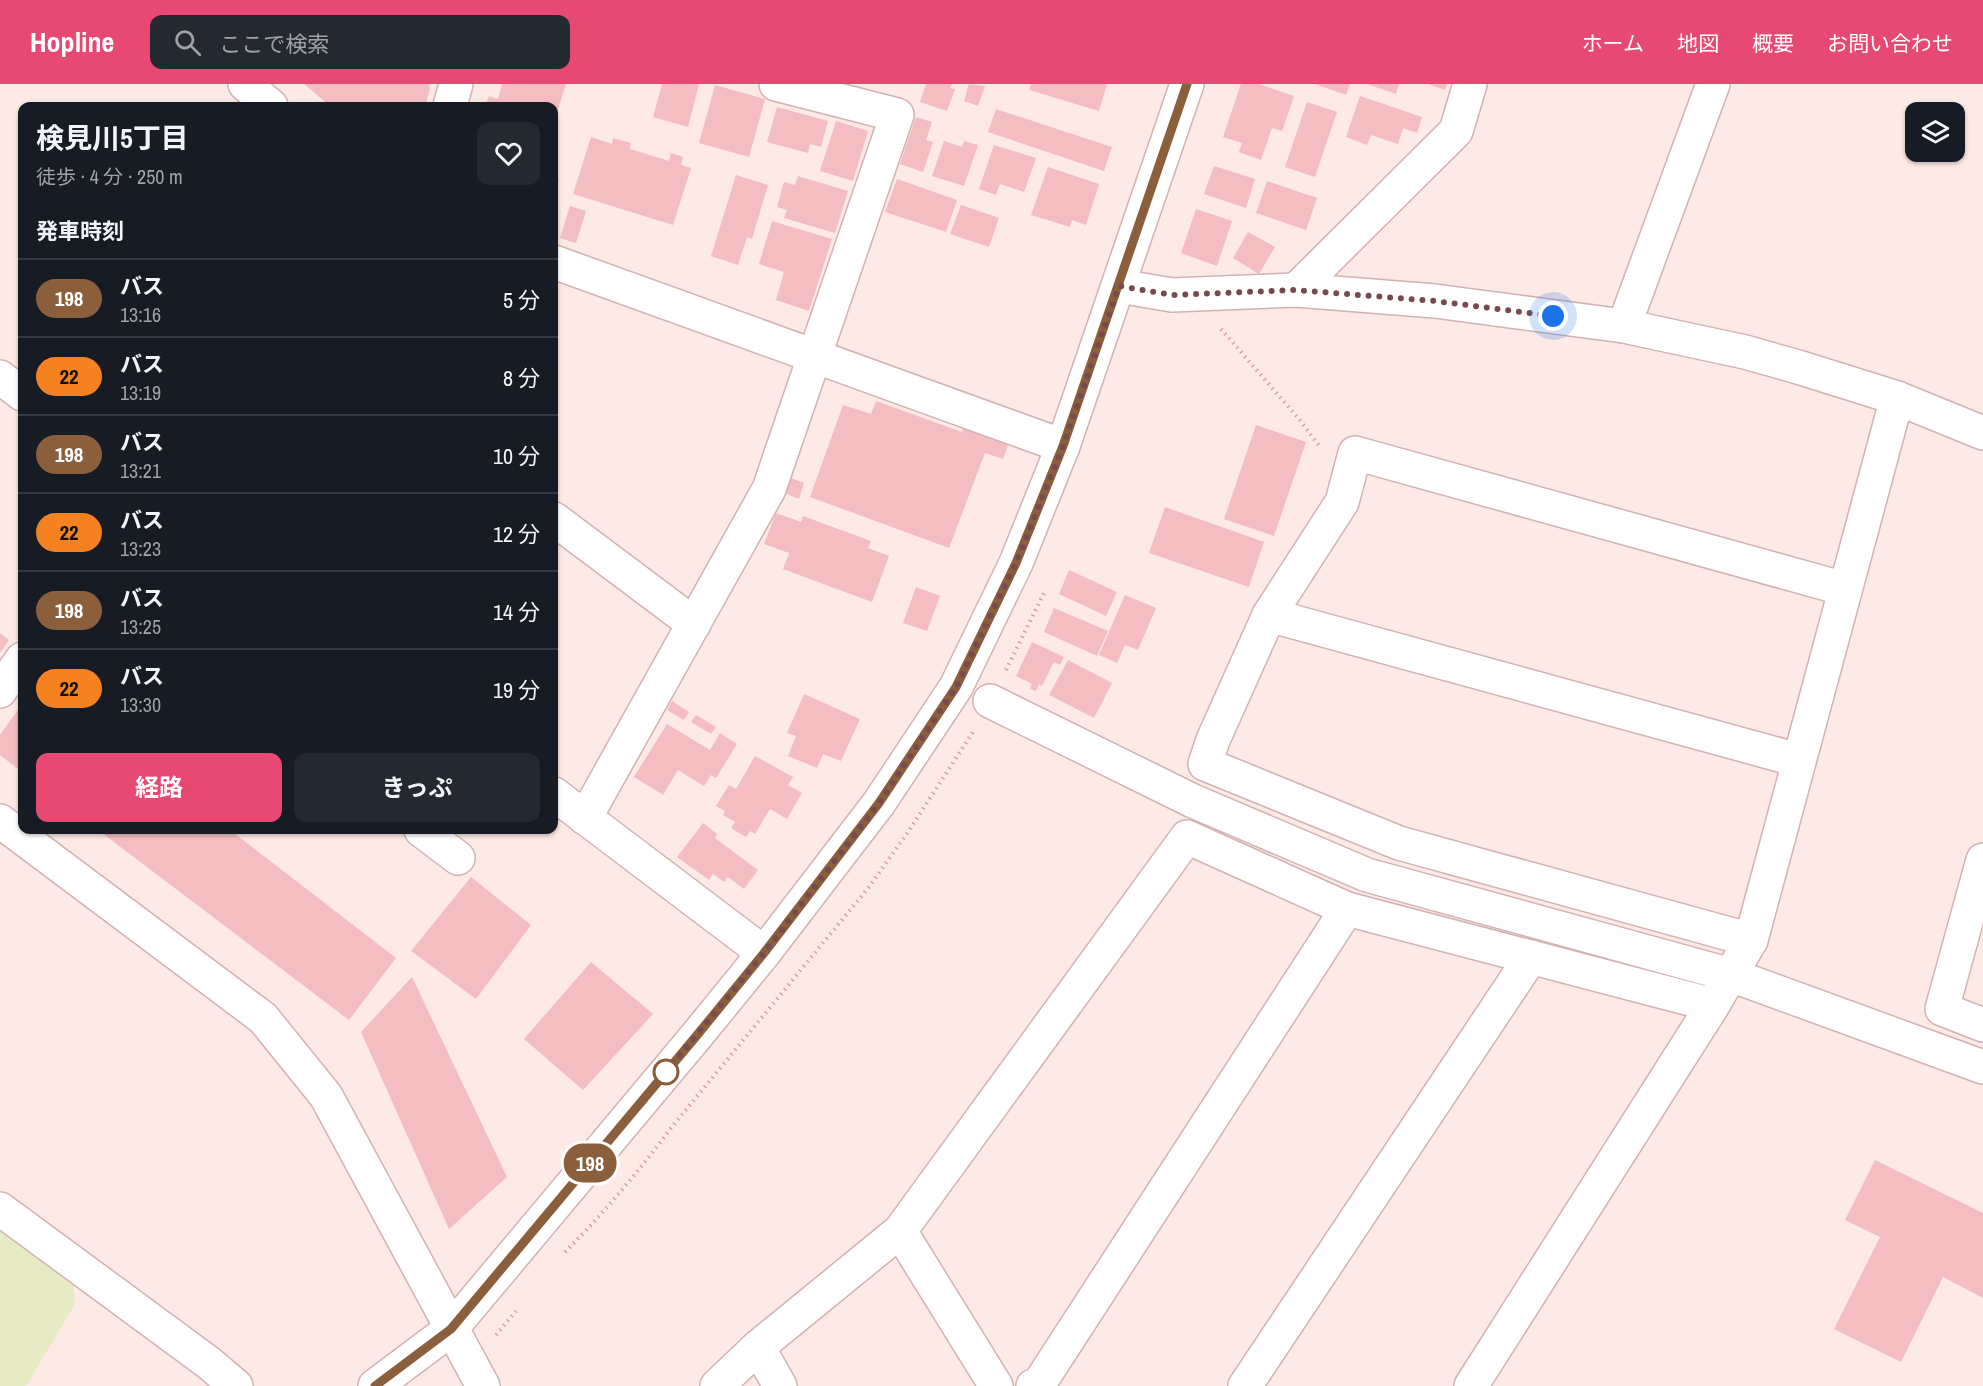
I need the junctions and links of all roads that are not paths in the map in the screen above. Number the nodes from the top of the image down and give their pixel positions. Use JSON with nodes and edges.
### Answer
{"nodes":[{"id":1,"x":245,"y":84,"type":"edge"},
{"id":2,"x":456,"y":84,"type":"edge"},
{"id":3,"x":776,"y":84,"type":"edge"},
{"id":4,"x":1187,"y":84,"type":"edge"},
{"id":5,"x":1470,"y":84,"type":"edge"},
{"id":6,"x":1713,"y":84,"type":"edge"},
{"id":7,"x":266,"y":102,"type":"edge"},
{"id":8,"x":451,"y":102,"type":"edge"},
{"id":9,"x":558,"y":263,"type":"edge"},
{"id":10,"x":1119,"y":286,"type":"junction"},
{"id":11,"x":1296,"y":290,"type":"junction"},
{"id":12,"x":1624,"y":326,"type":"junction"},
{"id":13,"x":814,"y":356,"type":"junction"},
{"id":14,"x":0,"y":377,"type":"edge"},
{"id":15,"x":18,"y":391,"type":"edge"},
{"id":16,"x":1898,"y":398,"type":"junction"},
{"id":17,"x":1983,"y":433,"type":"edge"},
{"id":18,"x":1063,"y":446,"type":"junction"},
{"id":19,"x":558,"y":522,"type":"edge"},
{"id":20,"x":1845,"y":589,"type":"junction"},
{"id":21,"x":1269,"y":615,"type":"junction"},
{"id":22,"x":694,"y":624,"type":"junction"},
{"id":23,"x":18,"y":665,"type":"edge"},
{"id":24,"x":0,"y":691,"type":"edge"},
{"id":25,"x":990,"y":701,"type":"dead end"},
{"id":26,"x":1798,"y":760,"type":"junction"},
{"id":27,"x":558,"y":797,"type":"edge"},
{"id":28,"x":585,"y":818,"type":"junction"},
{"id":29,"x":1,"y":823,"type":"edge"},
{"id":30,"x":426,"y":834,"type":"edge"},
{"id":31,"x":458,"y":858,"type":"dead end"},
{"id":32,"x":1983,"y":860,"type":"edge"},
{"id":33,"x":1347,"y":909,"type":"junction"},
{"id":34,"x":1751,"y":940,"type":"junction"},
{"id":35,"x":764,"y":953,"type":"junction"},
{"id":36,"x":1531,"y":957,"type":"junction"},
{"id":37,"x":1731,"y":975,"type":"junction"},
{"id":38,"x":1713,"y":1005,"type":"junction"},
{"id":39,"x":1983,"y":1025,"type":"edge"},
{"id":40,"x":1983,"y":1067,"type":"edge"},
{"id":41,"x":0,"y":1209,"type":"edge"},
{"id":42,"x":900,"y":1231,"type":"junction"},
{"id":43,"x":451,"y":1329,"type":"junction"},
{"id":44,"x":758,"y":1347,"type":"junction"},
{"id":45,"x":236,"y":1386,"type":"edge"},
{"id":46,"x":375,"y":1386,"type":"edge"},
{"id":47,"x":483,"y":1386,"type":"edge"},
{"id":48,"x":717,"y":1386,"type":"edge"},
{"id":49,"x":780,"y":1386,"type":"edge"},
{"id":50,"x":996,"y":1386,"type":"edge"},
{"id":51,"x":1034,"y":1386,"type":"edge"},
{"id":52,"x":1245,"y":1386,"type":"edge"},
{"id":53,"x":1471,"y":1386,"type":"edge"}],
"edges":[{"from":1,"to":7,"type":"street"},
{"from":2,"to":8,"type":"street"},
{"from":3,"to":13,"type":"street"},
{"from":4,"to":10,"type":"street"},
{"from":5,"to":11,"type":"street"},
{"from":6,"to":12,"type":"street"},
{"from":9,"to":13,"type":"street"},
{"from":10,"to":11,"type":"street"},
{"from":10,"to":18,"type":"street"},
{"from":11,"to":12,"type":"street"},
{"from":12,"to":16,"type":"street"},
{"from":13,"to":18,"type":"street"},
{"from":13,"to":22,"type":"street"},
{"from":14,"to":15,"type":"street"},
{"from":16,"to":17,"type":"street"},
{"from":16,"to":20,"type":"street"},
{"from":18,"to":35,"type":"street"},
{"from":19,"to":22,"type":"street"},
{"from":20,"to":21,"type":"street"},
{"from":20,"to":26,"type":"street"},
{"from":21,"to":26,"type":"street"},
{"from":21,"to":34,"type":"street"},
{"from":22,"to":28,"type":"street"},
{"from":23,"to":24,"type":"street"},
{"from":25,"to":37,"type":"street"},
{"from":26,"to":34,"type":"street"},
{"from":27,"to":28,"type":"street"},
{"from":28,"to":35,"type":"street"},
{"from":29,"to":43,"type":"street"},
{"from":30,"to":31,"type":"street"},
{"from":32,"to":39,"type":"street"},
{"from":33,"to":36,"type":"street"},
{"from":33,"to":42,"type":"street"},
{"from":33,"to":51,"type":"street"},
{"from":34,"to":37,"type":"street"},
{"from":35,"to":43,"type":"street"},
{"from":36,"to":38,"type":"street"},
{"from":36,"to":52,"type":"street"},
{"from":37,"to":38,"type":"street"},
{"from":37,"to":40,"type":"street"},
{"from":38,"to":53,"type":"street"},
{"from":41,"to":45,"type":"street"},
{"from":42,"to":44,"type":"street"},
{"from":42,"to":50,"type":"street"},
{"from":43,"to":46,"type":"street"},
{"from":43,"to":47,"type":"street"},
{"from":44,"to":48,"type":"street"},
{"from":44,"to":49,"type":"street"}]}
